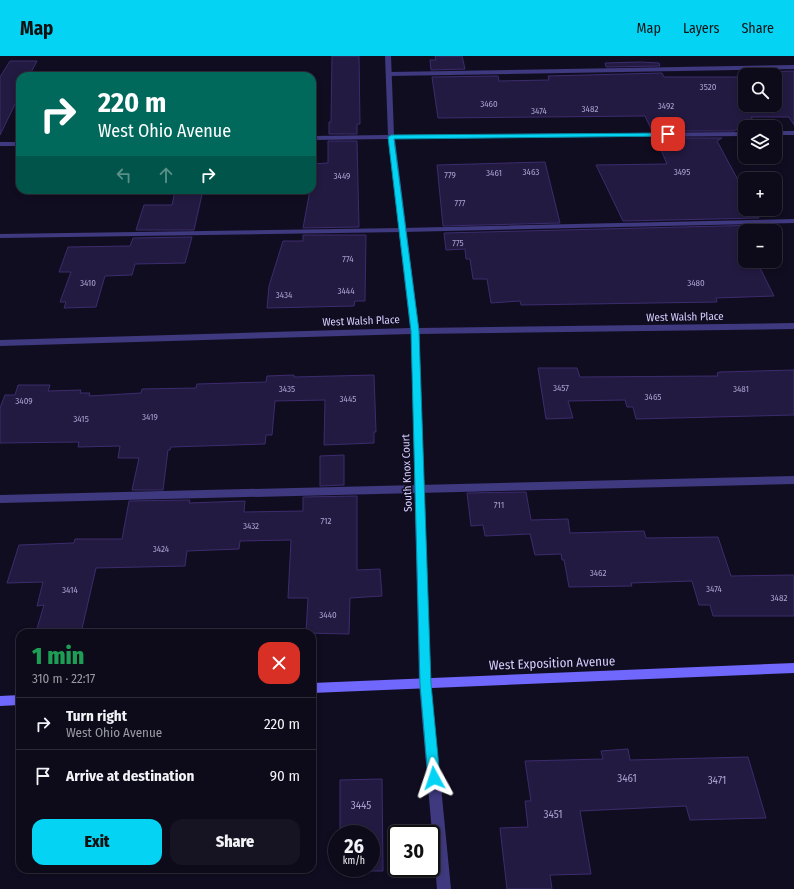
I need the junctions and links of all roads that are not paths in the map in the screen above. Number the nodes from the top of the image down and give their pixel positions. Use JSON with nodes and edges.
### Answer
{"nodes":[{"id":1,"x":388,"y":56,"type":"edge"},
{"id":2,"x":794,"y":67,"type":"edge"},
{"id":3,"x":389,"y":74,"type":"junction"},
{"id":4,"x":782,"y":133,"type":"edge"},
{"id":5,"x":794,"y":133,"type":"edge"},
{"id":6,"x":738,"y":134,"type":"edge"},
{"id":7,"x":391,"y":137,"type":"junction"},
{"id":8,"x":316,"y":138,"type":"edge"},
{"id":9,"x":0,"y":144,"type":"edge"},
{"id":10,"x":16,"y":144,"type":"edge"},
{"id":11,"x":794,"y":221,"type":"edge"},
{"id":12,"x":402,"y":230,"type":"junction"},
{"id":13,"x":0,"y":236,"type":"edge"},
{"id":14,"x":794,"y":326,"type":"edge"},
{"id":15,"x":415,"y":331,"type":"junction"},
{"id":16,"x":0,"y":343,"type":"edge"},
{"id":17,"x":794,"y":480,"type":"edge"},
{"id":18,"x":420,"y":490,"type":"junction"},
{"id":19,"x":0,"y":499,"type":"edge"},
{"id":20,"x":794,"y":668,"type":"edge"},
{"id":21,"x":425,"y":684,"type":"junction"},
{"id":22,"x":316,"y":688,"type":"edge"},
{"id":23,"x":16,"y":700,"type":"edge"},
{"id":24,"x":0,"y":701,"type":"edge"},
{"id":25,"x":444,"y":889,"type":"edge"}],
"edges":[{"from":1,"to":3,"type":"street","name":"South Knox Court"},
{"from":2,"to":3,"type":"street"},
{"from":3,"to":7,"type":"street","name":"South Knox Court"},
{"from":4,"to":5,"type":"street"},
{"from":6,"to":7,"type":"street"},
{"from":7,"to":8,"type":"street"},
{"from":7,"to":12,"type":"street","name":"South Knox Court"},
{"from":9,"to":10,"type":"street"},
{"from":11,"to":12,"type":"street"},
{"from":12,"to":13,"type":"street"},
{"from":12,"to":15,"type":"street","name":"South Knox Court"},
{"from":14,"to":15,"type":"street","name":"West Walsh Place"},
{"from":15,"to":16,"type":"street","name":"West Walsh Place"},
{"from":15,"to":18,"type":"street","name":"South Knox Court"},
{"from":17,"to":18,"type":"street"},
{"from":18,"to":19,"type":"street"},
{"from":18,"to":21,"type":"street","name":"South Knox Court"},
{"from":20,"to":21,"type":"street","name":"West Exposition Avenue"},
{"from":21,"to":22,"type":"street","name":"West Exposition Avenue"},
{"from":21,"to":25,"type":"street","name":"South Knox Court"},
{"from":23,"to":24,"type":"street"}]}
